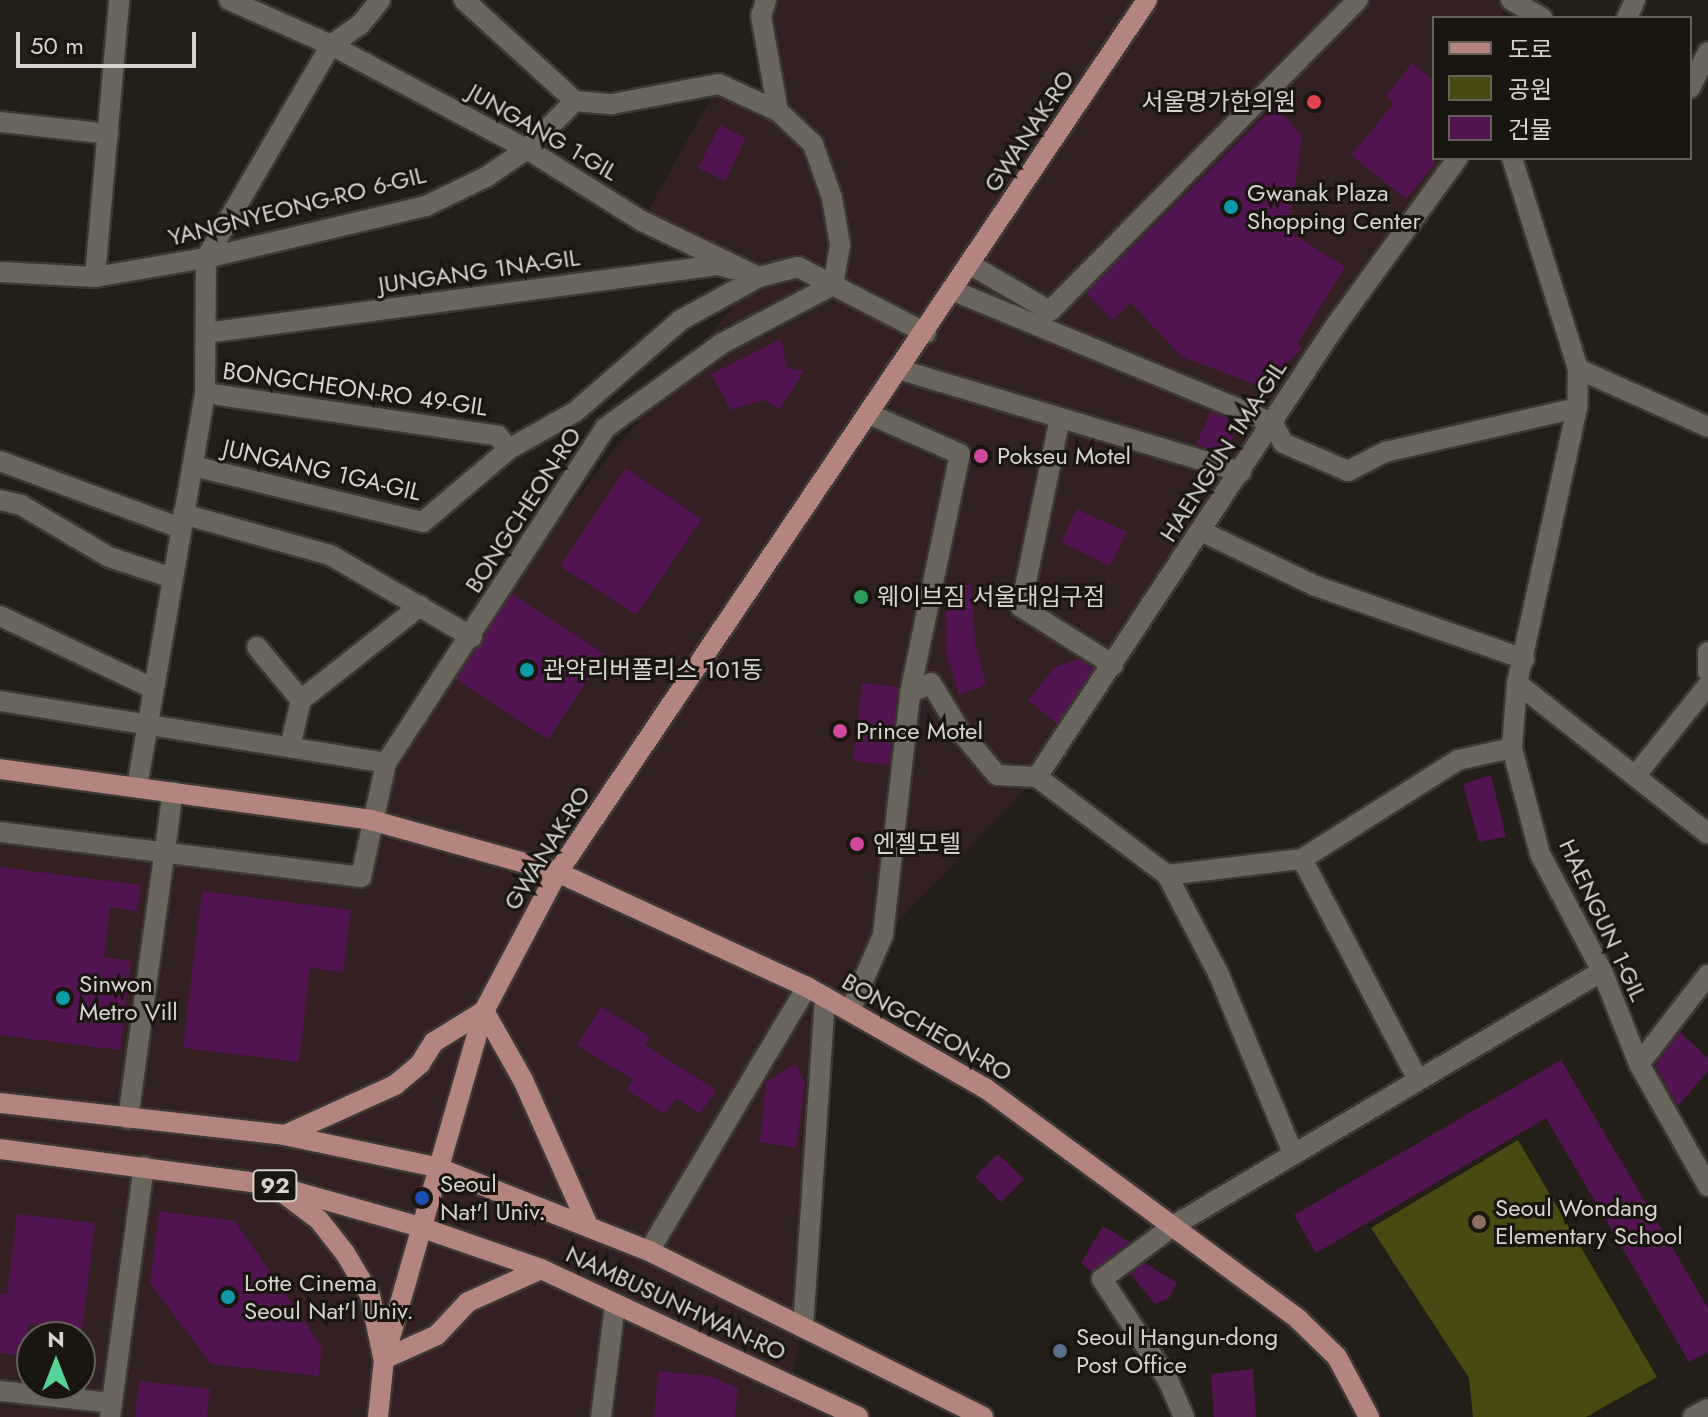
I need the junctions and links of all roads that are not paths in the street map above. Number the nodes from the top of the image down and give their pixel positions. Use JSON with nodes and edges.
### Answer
{"nodes":[{"id":1,"x":119,"y":0,"type":"edge"},
{"id":2,"x":229,"y":0,"type":"edge"},
{"id":3,"x":380,"y":0,"type":"edge"},
{"id":4,"x":464,"y":0,"type":"edge"},
{"id":5,"x":766,"y":0,"type":"edge"},
{"id":6,"x":1147,"y":0,"type":"edge"},
{"id":7,"x":1358,"y":0,"type":"edge"},
{"id":8,"x":1511,"y":0,"type":"edge"},
{"id":9,"x":1539,"y":16,"type":"edge"},
{"id":10,"x":331,"y":45,"type":"junction"},
{"id":11,"x":1708,"y":52,"type":"edge"},
{"id":12,"x":1692,"y":84,"type":"edge"},
{"id":13,"x":575,"y":101,"type":"junction"},
{"id":14,"x":778,"y":111,"type":"junction"},
{"id":15,"x":0,"y":122,"type":"edge"},
{"id":16,"x":108,"y":134,"type":"junction"},
{"id":17,"x":527,"y":149,"type":"junction"},
{"id":18,"x":1457,"y":160,"type":"edge"},
{"id":19,"x":1513,"y":160,"type":"edge"},
{"id":20,"x":206,"y":258,"type":"junction"},
{"id":21,"x":971,"y":265,"type":"junction"},
{"id":22,"x":0,"y":272,"type":"edge"},
{"id":23,"x":95,"y":277,"type":"junction"},
{"id":24,"x":759,"y":277,"type":"junction"},
{"id":25,"x":833,"y":285,"type":"junction"},
{"id":26,"x":954,"y":291,"type":"junction"},
{"id":27,"x":206,"y":333,"type":"junction"},
{"id":28,"x":926,"y":333,"type":"junction"},
{"id":29,"x":1578,"y":369,"type":"junction"},
{"id":30,"x":901,"y":370,"type":"junction"},
{"id":31,"x":205,"y":393,"type":"junction"},
{"id":32,"x":1577,"y":408,"type":"junction"},
{"id":33,"x":575,"y":412,"type":"junction"},
{"id":34,"x":871,"y":415,"type":"junction"},
{"id":35,"x":1060,"y":418,"type":"junction"},
{"id":36,"x":1273,"y":423,"type":"junction"},
{"id":37,"x":1708,"y":427,"type":"edge"},
{"id":38,"x":605,"y":428,"type":"junction"},
{"id":39,"x":503,"y":443,"type":"junction"},
{"id":40,"x":0,"y":461,"type":"edge"},
{"id":41,"x":193,"y":466,"type":"junction"},
{"id":42,"x":1241,"y":472,"type":"junction"},
{"id":43,"x":0,"y":500,"type":"edge"},
{"id":44,"x":182,"y":521,"type":"junction"},
{"id":45,"x":1201,"y":531,"type":"junction"},
{"id":46,"x":172,"y":578,"type":"junction"},
{"id":47,"x":420,"y":606,"type":"junction"},
{"id":48,"x":0,"y":616,"type":"edge"},
{"id":49,"x":472,"y":637,"type":"junction"},
{"id":50,"x":257,"y":647,"type":"dead end"},
{"id":51,"x":1708,"y":652,"type":"edge"},
{"id":52,"x":1524,"y":659,"type":"junction"},
{"id":53,"x":1113,"y":665,"type":"junction"},
{"id":54,"x":1708,"y":672,"type":"edge"},
{"id":55,"x":1517,"y":683,"type":"junction"},
{"id":56,"x":1708,"y":685,"type":"edge"},
{"id":57,"x":150,"y":687,"type":"junction"},
{"id":58,"x":910,"y":693,"type":"junction"},
{"id":59,"x":301,"y":700,"type":"junction"},
{"id":60,"x":0,"y":701,"type":"edge"},
{"id":61,"x":146,"y":724,"type":"junction"},
{"id":62,"x":290,"y":747,"type":"junction"},
{"id":63,"x":1512,"y":748,"type":"junction"},
{"id":64,"x":386,"y":763,"type":"junction"},
{"id":65,"x":0,"y":769,"type":"edge"},
{"id":66,"x":1636,"y":775,"type":"junction"},
{"id":67,"x":1037,"y":777,"type":"junction"},
{"id":68,"x":137,"y":787,"type":"junction"},
{"id":69,"x":173,"y":792,"type":"junction"},
{"id":70,"x":371,"y":820,"type":"junction"},
{"id":71,"x":0,"y":832,"type":"edge"},
{"id":72,"x":1708,"y":834,"type":"edge"},
{"id":73,"x":165,"y":853,"type":"junction"},
{"id":74,"x":1302,"y":859,"type":"junction"},
{"id":75,"x":557,"y":872,"type":"junction"},
{"id":76,"x":1167,"y":875,"type":"junction"},
{"id":77,"x":1602,"y":971,"type":"junction"},
{"id":78,"x":1708,"y":975,"type":"edge"},
{"id":79,"x":816,"y":992,"type":"junction"},
{"id":80,"x":484,"y":1011,"type":"junction"},
{"id":81,"x":850,"y":1011,"type":"junction"},
{"id":82,"x":1639,"y":1064,"type":"junction"},
{"id":83,"x":1417,"y":1078,"type":"junction"},
{"id":84,"x":0,"y":1103,"type":"edge"},
{"id":85,"x":128,"y":1119,"type":"junction"},
{"id":86,"x":284,"y":1135,"type":"junction"},
{"id":87,"x":0,"y":1149,"type":"edge"},
{"id":88,"x":1293,"y":1154,"type":"junction"},
{"id":89,"x":144,"y":1166,"type":"junction"},
{"id":90,"x":436,"y":1167,"type":"junction"},
{"id":91,"x":272,"y":1185,"type":"junction"},
{"id":92,"x":1708,"y":1186,"type":"edge"},
{"id":93,"x":587,"y":1223,"type":"junction"},
{"id":94,"x":1173,"y":1226,"type":"junction"},
{"id":95,"x":420,"y":1227,"type":"junction"},
{"id":96,"x":649,"y":1251,"type":"junction"},
{"id":97,"x":541,"y":1269,"type":"junction"},
{"id":98,"x":615,"y":1305,"type":"junction"},
{"id":99,"x":803,"y":1328,"type":"junction"},
{"id":100,"x":384,"y":1359,"type":"junction"},
{"id":101,"x":0,"y":1391,"type":"edge"},
{"id":102,"x":1708,"y":1409,"type":"edge"},
{"id":103,"x":111,"y":1410,"type":"edge"},
{"id":104,"x":378,"y":1417,"type":"edge"},
{"id":105,"x":601,"y":1417,"type":"edge"},
{"id":106,"x":858,"y":1417,"type":"edge"},
{"id":107,"x":983,"y":1417,"type":"edge"},
{"id":108,"x":1184,"y":1417,"type":"edge"},
{"id":109,"x":1369,"y":1417,"type":"edge"},
{"id":110,"x":1693,"y":1417,"type":"edge"}],
"edges":[{"from":1,"to":16,"type":"street"},
{"from":2,"to":10,"type":"street","name":"JUNGANG 1-GIL"},
{"from":3,"to":10,"type":"street"},
{"from":4,"to":13,"type":"street"},
{"from":5,"to":14,"type":"street"},
{"from":6,"to":21,"type":"main road","name":"GWANAK-RO"},
{"from":7,"to":21,"type":"street"},
{"from":8,"to":9,"type":"street"},
{"from":10,"to":17,"type":"street","name":"JUNGANG 1-GIL"},
{"from":10,"to":20,"type":"street"},
{"from":11,"to":12,"type":"street"},
{"from":13,"to":14,"type":"street"},
{"from":13,"to":17,"type":"street","name":"YANGNYEONG-RO 6-GIL"},
{"from":14,"to":25,"type":"street"},
{"from":15,"to":16,"type":"street"},
{"from":16,"to":23,"type":"street"},
{"from":17,"to":20,"type":"street","name":"YANGNYEONG-RO 6-GIL"},
{"from":17,"to":24,"type":"street","name":"JUNGANG 1-GIL"},
{"from":18,"to":36,"type":"street","name":"HAENGUN 1MA-GIL"},
{"from":19,"to":29,"type":"street","name":"HAENGUN 1-GIL"},
{"from":20,"to":23,"type":"street","name":"YANGNYEONG-RO 6-GIL"},
{"from":20,"to":27,"type":"street","name":"BONGCHEON-RO 49-GIL"},
{"from":21,"to":26,"type":"main road","name":"GWANAK-RO"},
{"from":22,"to":23,"type":"street","name":"YANGNYEONG-RO 6-GIL"},
{"from":24,"to":25,"type":"street"},
{"from":24,"to":27,"type":"street","name":"JUNGANG 1NA-GIL"},
{"from":24,"to":33,"type":"street","name":"JUNGANG 1GA-GIL"},
{"from":25,"to":28,"type":"street"},
{"from":25,"to":38,"type":"street","name":"BONGCHEON-RO"},
{"from":26,"to":28,"type":"main road","name":"GWANAK-RO"},
{"from":26,"to":36,"type":"street"},
{"from":27,"to":31,"type":"street","name":"BONGCHEON-RO 49-GIL"},
{"from":28,"to":30,"type":"main road","name":"GWANAK-RO"},
{"from":29,"to":32,"type":"street","name":"HAENGUN 1-GIL"},
{"from":29,"to":37,"type":"street"},
{"from":30,"to":34,"type":"main road","name":"GWANAK-RO"},
{"from":30,"to":35,"type":"street"},
{"from":31,"to":39,"type":"street","name":"BONGCHEON-RO 49-GIL"},
{"from":31,"to":41,"type":"street","name":"BONGCHEON-RO 49-GIL"},
{"from":32,"to":36,"type":"street"},
{"from":32,"to":52,"type":"street","name":"HAENGUN 1-GIL"},
{"from":33,"to":38,"type":"street"},
{"from":33,"to":39,"type":"street","name":"JUNGANG 1GA-GIL"},
{"from":34,"to":58,"type":"street"},
{"from":34,"to":75,"type":"main road","name":"GWANAK-RO"},
{"from":35,"to":42,"type":"street"},
{"from":35,"to":53,"type":"street"},
{"from":36,"to":42,"type":"street","name":"HAENGUN 1MA-GIL"},
{"from":38,"to":49,"type":"street","name":"BONGCHEON-RO"},
{"from":39,"to":41,"type":"street","name":"JUNGANG 1GA-GIL"},
{"from":40,"to":44,"type":"street"},
{"from":41,"to":44,"type":"street","name":"BONGCHEON-RO 49-GIL"},
{"from":42,"to":45,"type":"street","name":"HAENGUN 1MA-GIL"},
{"from":43,"to":46,"type":"street"},
{"from":44,"to":46,"type":"street","name":"BONGCHEON-RO 49-GIL"},
{"from":44,"to":47,"type":"street"},
{"from":45,"to":52,"type":"street"},
{"from":45,"to":53,"type":"street","name":"HAENGUN 1MA-GIL"},
{"from":46,"to":57,"type":"street","name":"BONGCHEON-RO 49-GIL"},
{"from":47,"to":49,"type":"street"},
{"from":47,"to":59,"type":"street"},
{"from":48,"to":57,"type":"street"},
{"from":49,"to":64,"type":"street","name":"BONGCHEON-RO"},
{"from":50,"to":59,"type":"street"},
{"from":51,"to":54,"type":"street"},
{"from":52,"to":55,"type":"street","name":"HAENGUN 1-GIL"},
{"from":53,"to":67,"type":"street","name":"HAENGUN 1MA-GIL"},
{"from":55,"to":63,"type":"street","name":"HAENGUN 1-GIL"},
{"from":55,"to":66,"type":"street"},
{"from":56,"to":66,"type":"street"},
{"from":57,"to":61,"type":"street","name":"BONGCHEON-RO 49-GIL"},
{"from":58,"to":67,"type":"street"},
{"from":58,"to":81,"type":"street"},
{"from":59,"to":62,"type":"street"},
{"from":60,"to":61,"type":"street"},
{"from":61,"to":62,"type":"street"},
{"from":61,"to":68,"type":"street","name":"BONGCHEON-RO 49-GIL"},
{"from":62,"to":64,"type":"street"},
{"from":63,"to":74,"type":"street"},
{"from":63,"to":77,"type":"street","name":"HAENGUN 1-GIL"},
{"from":64,"to":70,"type":"street","name":"BONGCHEON-RO"},
{"from":65,"to":68,"type":"main road","name":"BONGCHEON-RO"},
{"from":66,"to":72,"type":"street"},
{"from":67,"to":76,"type":"street"},
{"from":68,"to":69,"type":"main road","name":"BONGCHEON-RO"},
{"from":69,"to":70,"type":"main road","name":"BONGCHEON-RO"},
{"from":69,"to":73,"type":"street"},
{"from":70,"to":73,"type":"street"},
{"from":70,"to":75,"type":"main road","name":"BONGCHEON-RO"},
{"from":71,"to":73,"type":"street"},
{"from":73,"to":85,"type":"street"},
{"from":74,"to":76,"type":"street"},
{"from":74,"to":83,"type":"street"},
{"from":75,"to":79,"type":"main road","name":"BONGCHEON-RO"},
{"from":75,"to":80,"type":"main road","name":"GWANAK-RO"},
{"from":76,"to":88,"type":"street"},
{"from":77,"to":82,"type":"street","name":"HAENGUN 1-GIL"},
{"from":77,"to":83,"type":"street"},
{"from":78,"to":82,"type":"street"},
{"from":79,"to":81,"type":"main road","name":"BONGCHEON-RO"},
{"from":79,"to":96,"type":"street","name":"NAMBUSUNHWAN-RO"},
{"from":79,"to":99,"type":"street","name":"NAMBUSUNHWAN-RO"},
{"from":80,"to":86,"type":"main road"},
{"from":80,"to":90,"type":"main road","name":"GWANAK-RO"},
{"from":80,"to":93,"type":"main road"},
{"from":81,"to":94,"type":"main road","name":"BONGCHEON-RO"},
{"from":82,"to":92,"type":"street","name":"HAENGUN 1-GIL"},
{"from":83,"to":88,"type":"street"},
{"from":84,"to":85,"type":"main road","name":"NAMBUSUNHWAN-RO","number":"92"},
{"from":85,"to":86,"type":"main road","name":"NAMBUSUNHWAN-RO","number":"92"},
{"from":86,"to":90,"type":"main road","name":"NAMBUSUNHWAN-RO","number":"92"},
{"from":87,"to":89,"type":"main road","name":"NAMBUSUNHWAN-RO","number":"92"},
{"from":88,"to":94,"type":"street"},
{"from":89,"to":91,"type":"main road","name":"NAMBUSUNHWAN-RO","number":"92"},
{"from":89,"to":103,"type":"street"},
{"from":90,"to":93,"type":"main road","name":"NAMBUSUNHWAN-RO","number":"92"},
{"from":90,"to":95,"type":"main road","name":"GWANAK-RO"},
{"from":91,"to":95,"type":"main road","name":"NAMBUSUNHWAN-RO","number":"92"},
{"from":91,"to":100,"type":"main road"},
{"from":93,"to":96,"type":"main road","name":"NAMBUSUNHWAN-RO","number":"92"},
{"from":94,"to":108,"type":"street"},
{"from":94,"to":109,"type":"main road","name":"BONGCHEON-RO"},
{"from":95,"to":97,"type":"main road","name":"NAMBUSUNHWAN-RO","number":"92"},
{"from":95,"to":100,"type":"main road","name":"GWANAK-RO"},
{"from":96,"to":99,"type":"main road","name":"NAMBUSUNHWAN-RO","number":"92"},
{"from":97,"to":98,"type":"main road","name":"NAMBUSUNHWAN-RO","number":"92"},
{"from":97,"to":100,"type":"main road"},
{"from":98,"to":105,"type":"street"},
{"from":98,"to":106,"type":"main road","name":"NAMBUSUNHWAN-RO","number":"92"},
{"from":99,"to":107,"type":"main road","name":"NAMBUSUNHWAN-RO","number":"92"},
{"from":100,"to":104,"type":"main road","name":"GWANAK-RO"},
{"from":101,"to":103,"type":"street"},
{"from":102,"to":110,"type":"street"}]}
